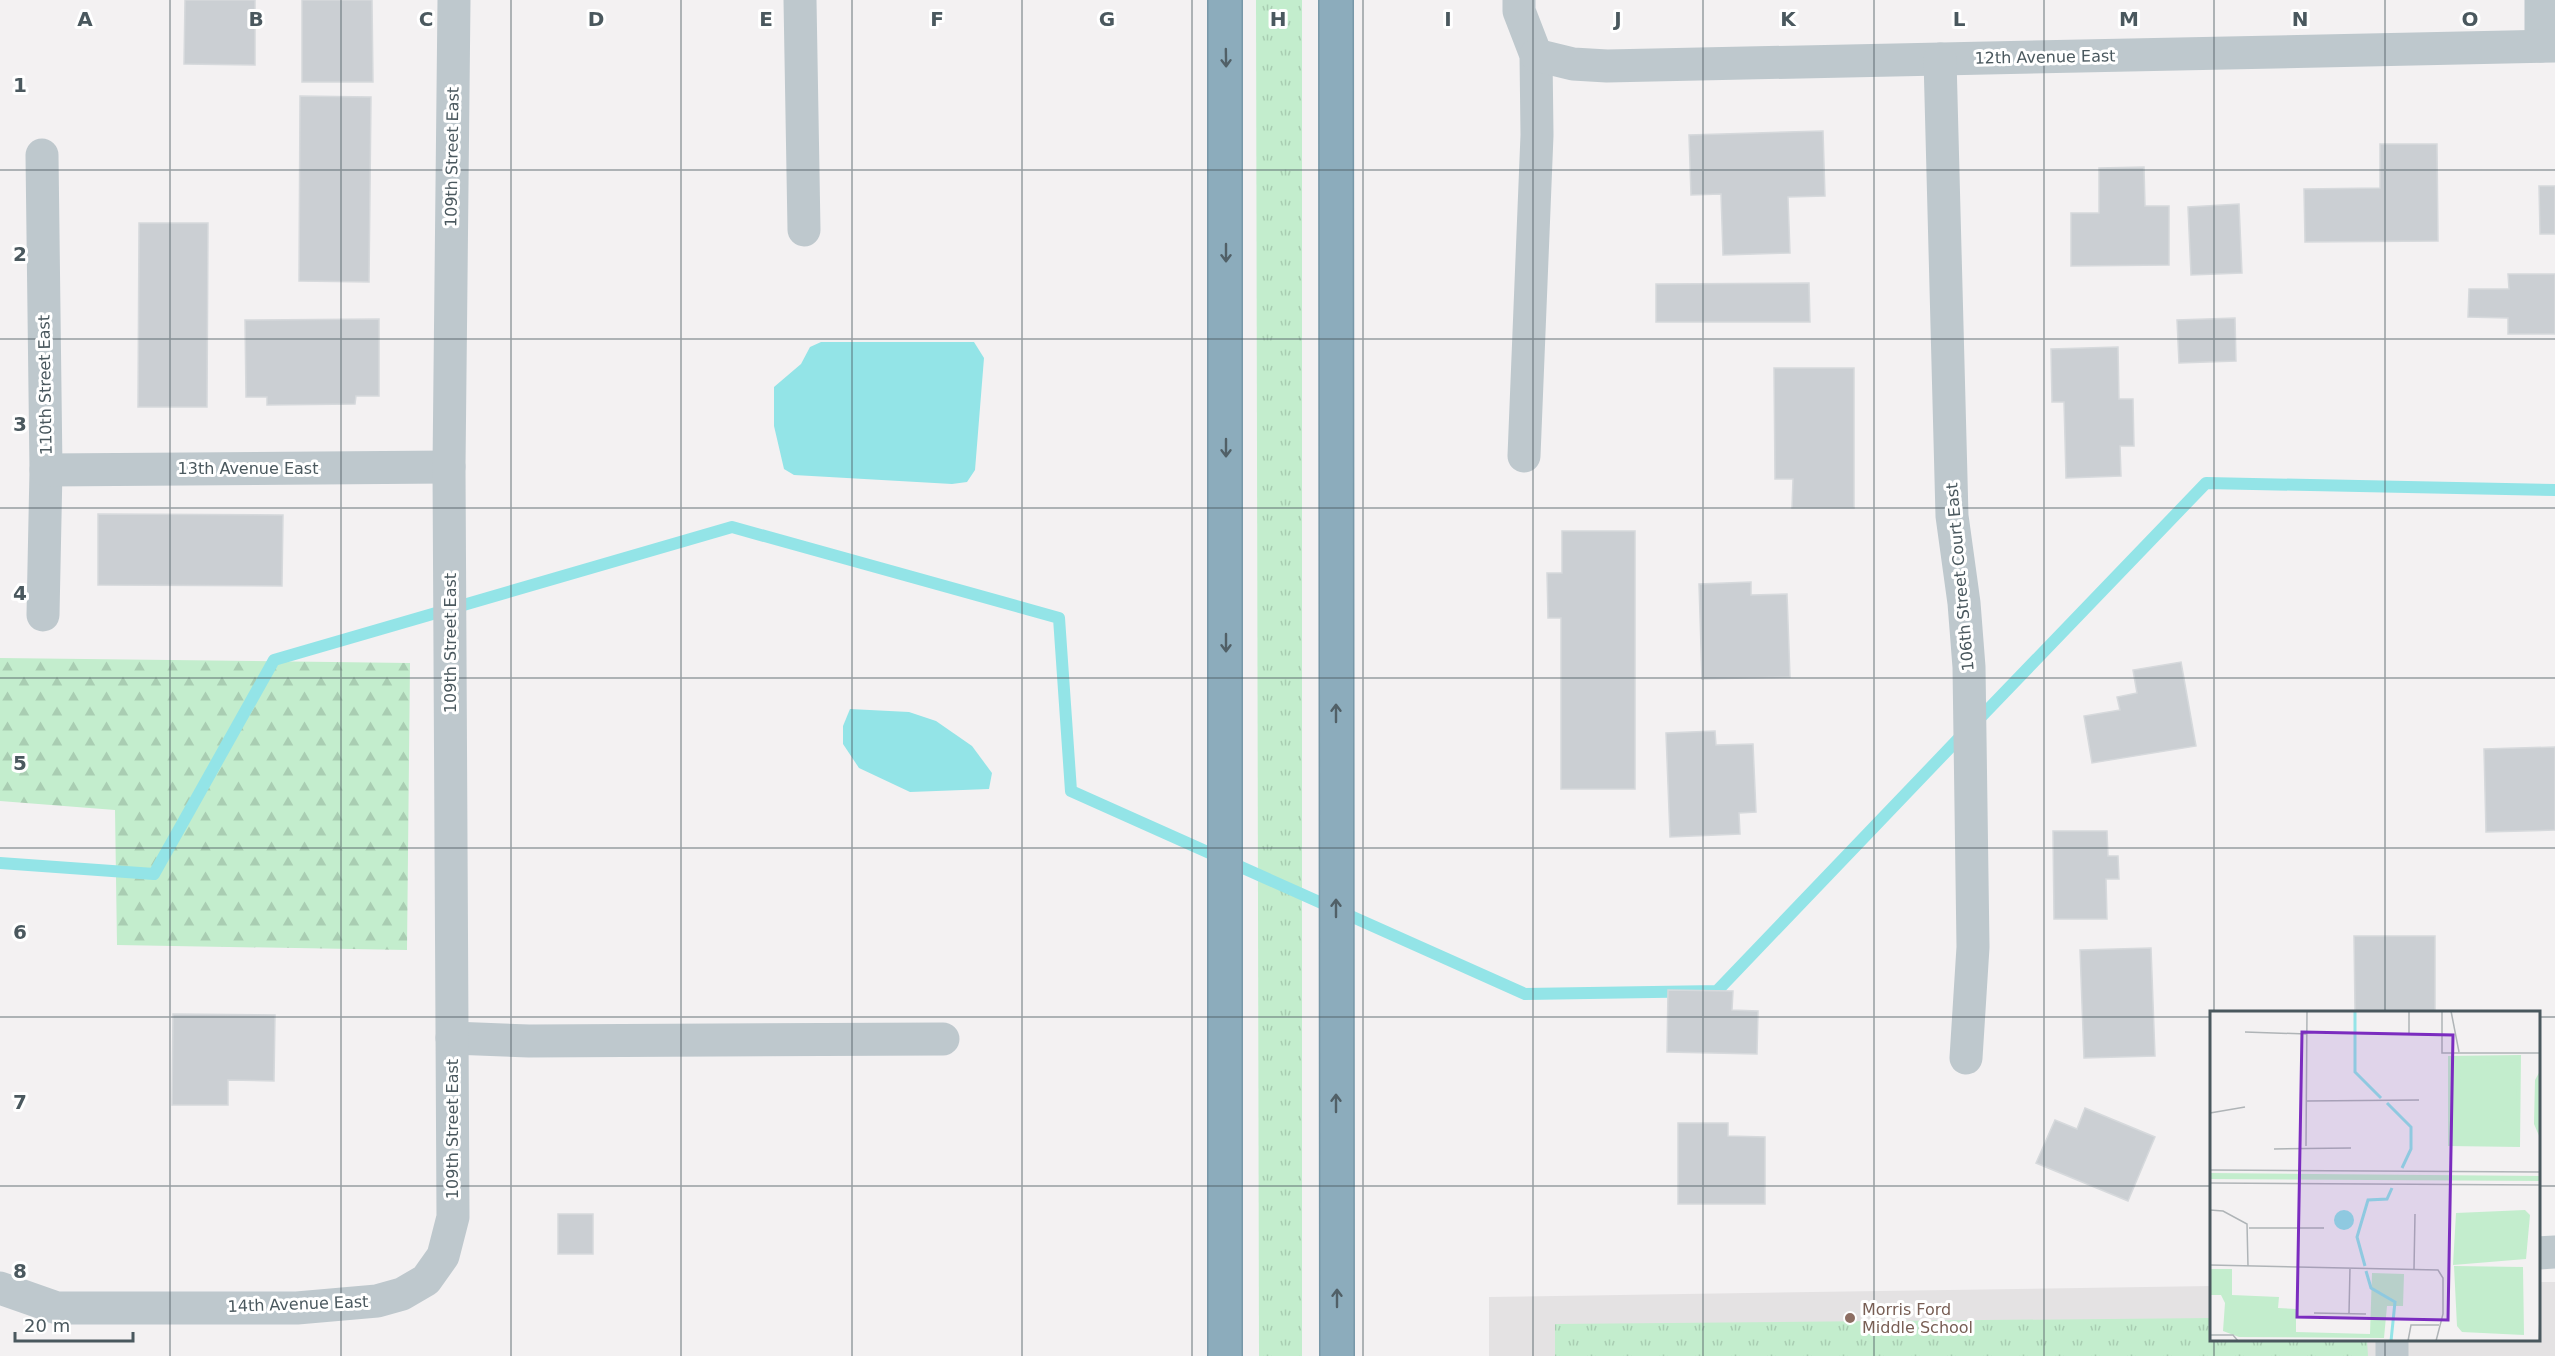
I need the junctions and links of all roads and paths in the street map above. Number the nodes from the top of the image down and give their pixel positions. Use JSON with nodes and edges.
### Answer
{"nodes":[{"id":1,"x":454,"y":0,"type":"edge"},
{"id":2,"x":800,"y":0,"type":"edge"},
{"id":3,"x":1225,"y":0,"type":"edge"},
{"id":4,"x":1336,"y":0,"type":"edge"},
{"id":5,"x":1519,"y":0,"type":"edge"},
{"id":6,"x":2541,"y":0,"type":"edge"},
{"id":7,"x":2548,"y":46,"type":"edge"},
{"id":8,"x":1536,"y":56,"type":"junction"},
{"id":9,"x":1940,"y":59,"type":"junction"},
{"id":10,"x":42,"y":154,"type":"dead end"},
{"id":11,"x":804,"y":230,"type":"dead end"},
{"id":12,"x":1524,"y":456,"type":"dead end"},
{"id":13,"x":449,"y":467,"type":"junction"},
{"id":14,"x":46,"y":470,"type":"junction"},
{"id":15,"x":43,"y":615,"type":"dead end"},
{"id":16,"x":452,"y":1038,"type":"junction"},
{"id":17,"x":943,"y":1039,"type":"dead end"},
{"id":18,"x":1966,"y":1058,"type":"dead end"},
{"id":19,"x":2555,"y":1252,"type":"edge"},
{"id":20,"x":2540,"y":1253,"type":"edge"},
{"id":21,"x":426,"y":1281,"type":"joint"},
{"id":22,"x":0,"y":1288,"type":"edge"},
{"id":23,"x":1225,"y":1356,"type":"edge"},
{"id":24,"x":1337,"y":1356,"type":"edge"}],
"edges":[{"from":1,"to":13,"type":"street","name":"109th Street East"},
{"from":2,"to":11,"type":"street"},
{"from":3,"to":23,"type":"highway","one_way":true},
{"from":24,"to":4,"type":"highway","one_way":true},
{"from":5,"to":8,"type":"street"},
{"from":6,"to":7,"type":"street"},
{"from":7,"to":9,"type":"street","name":"12th Avenue East"},
{"from":8,"to":9,"type":"street","name":"12th Avenue East"},
{"from":8,"to":12,"type":"street"},
{"from":9,"to":18,"type":"street","name":"106th Street Court East"},
{"from":10,"to":14,"type":"street","name":"110th Street East"},
{"from":13,"to":14,"type":"street","name":"13th Avenue East"},
{"from":13,"to":16,"type":"street","name":"109th Street East"},
{"from":14,"to":15,"type":"street","name":"110th Street East"},
{"from":16,"to":17,"type":"street"},
{"from":16,"to":21,"type":"street","name":"109th Street East"},
{"from":19,"to":20,"type":"street"},
{"from":21,"to":22,"type":"street","name":"14th Avenue East"}]}
